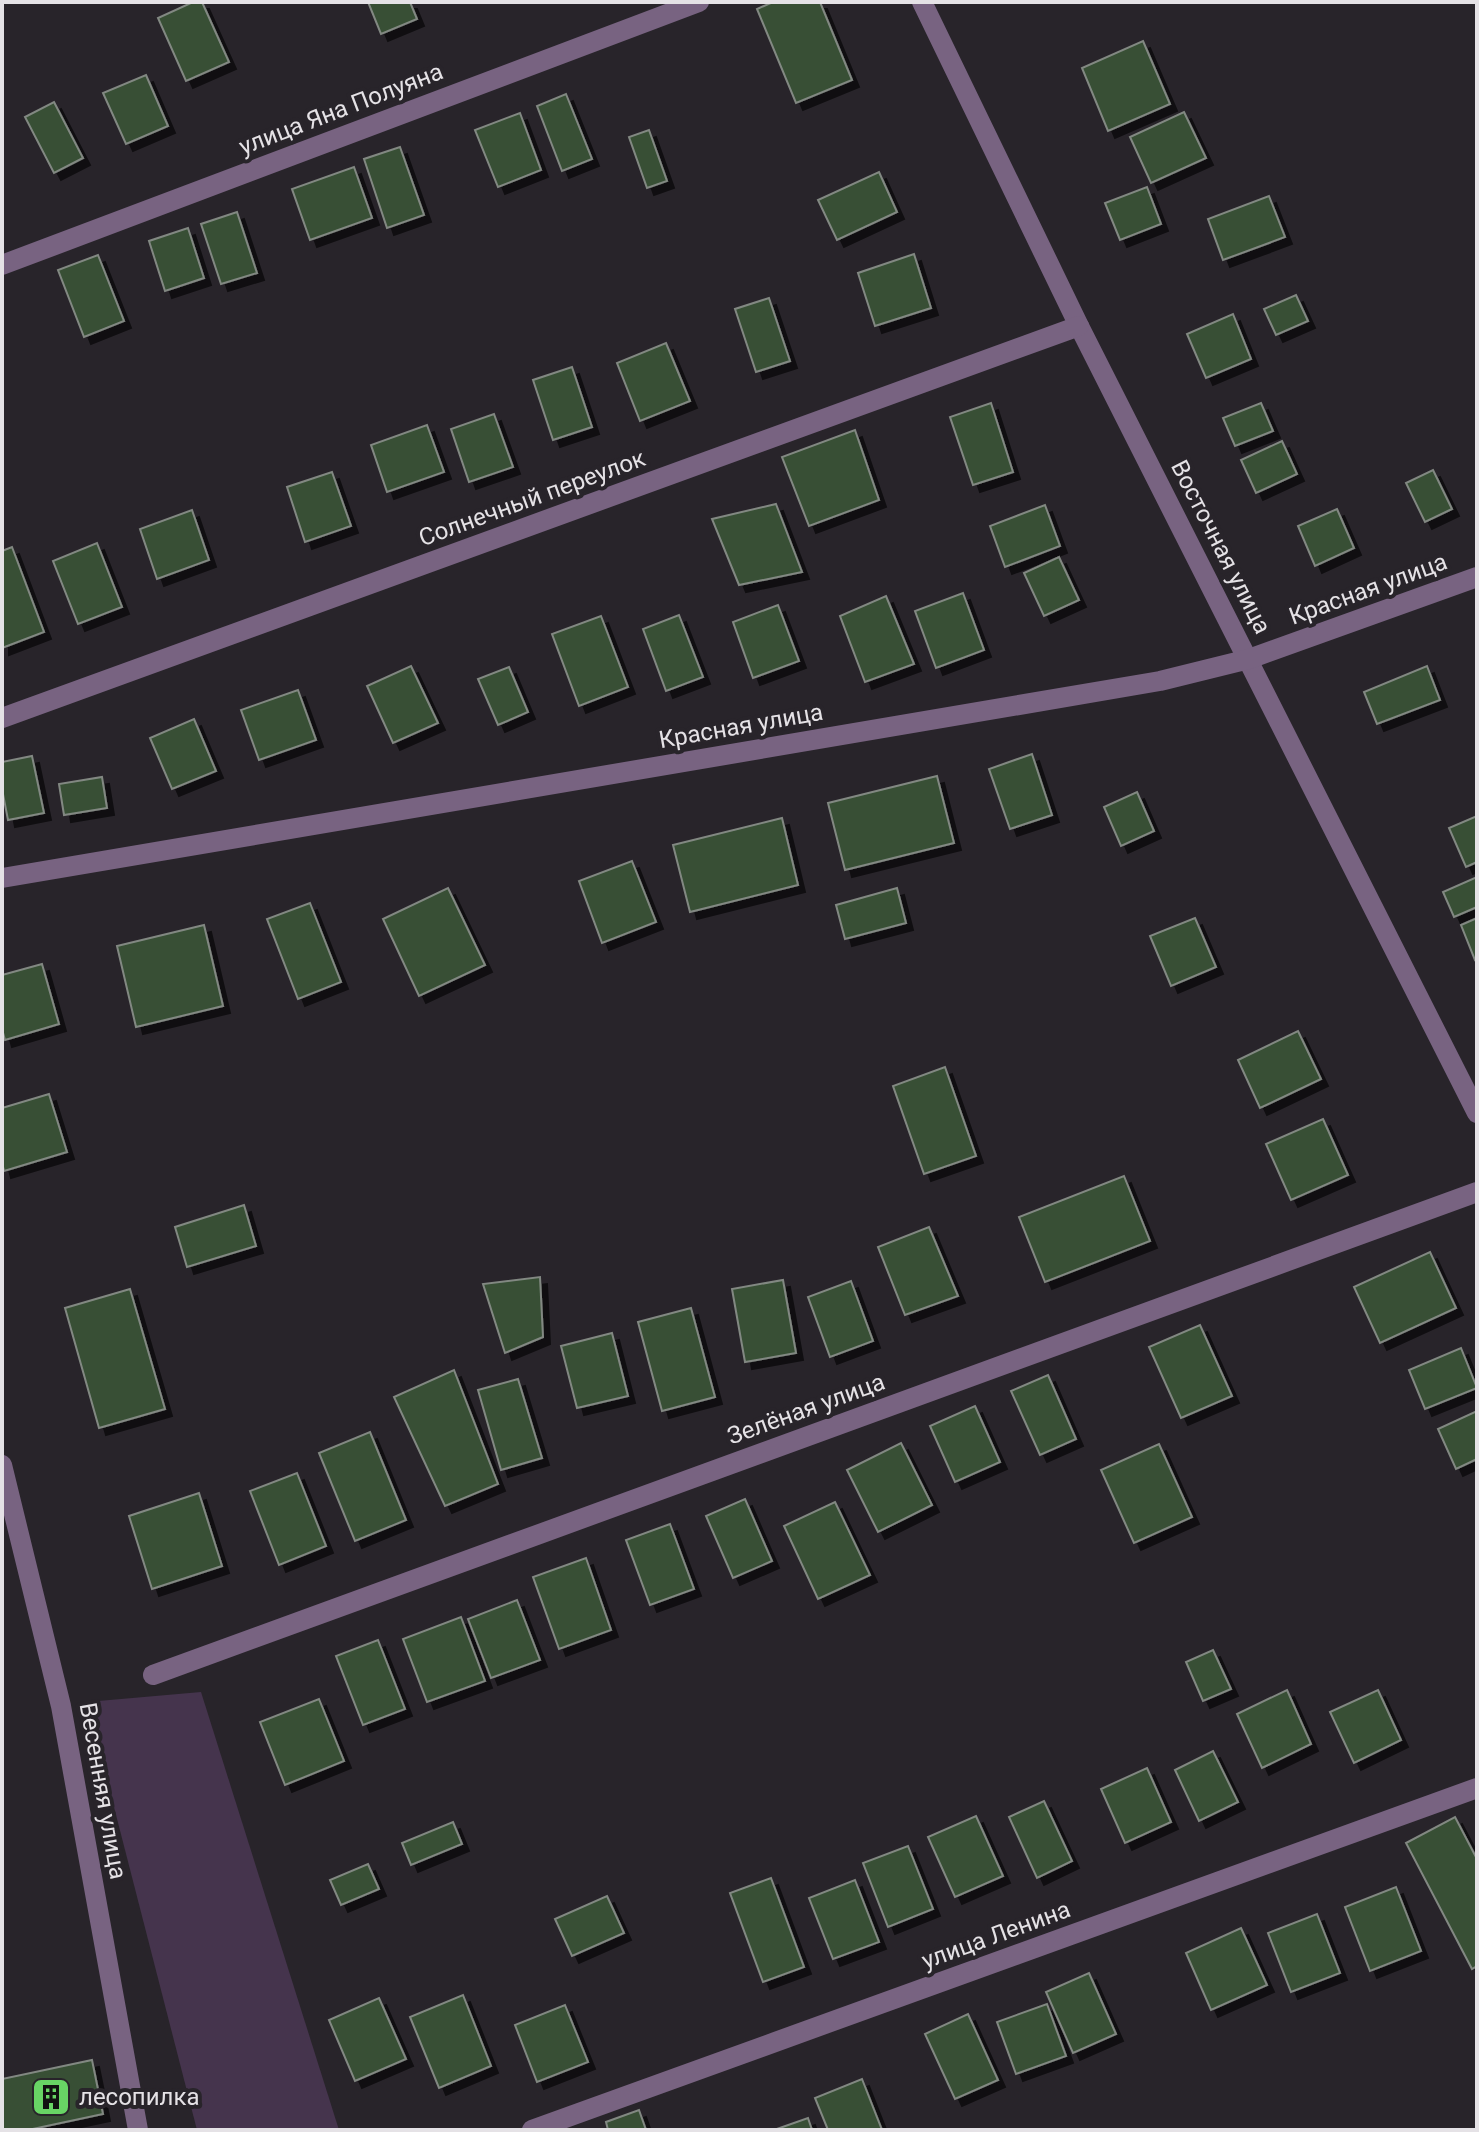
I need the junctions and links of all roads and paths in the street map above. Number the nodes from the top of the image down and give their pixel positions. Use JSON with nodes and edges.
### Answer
{"nodes":[{"id":1,"x":699,"y":2,"type":"edge"},
{"id":2,"x":922,"y":2,"type":"edge"},
{"id":3,"x":2,"y":265,"type":"edge"},
{"id":4,"x":1079,"y":326,"type":"junction"},
{"id":5,"x":1477,"y":577,"type":"edge"},
{"id":6,"x":1249,"y":659,"type":"junction"},
{"id":7,"x":2,"y":718,"type":"edge"},
{"id":8,"x":2,"y":878,"type":"edge"},
{"id":9,"x":1477,"y":1113,"type":"edge"},
{"id":10,"x":1477,"y":1192,"type":"edge"},
{"id":11,"x":2,"y":1465,"type":"edge"},
{"id":12,"x":153,"y":1675,"type":"dead end"},
{"id":13,"x":1477,"y":1788,"type":"edge"},
{"id":14,"x":138,"y":2130,"type":"edge"},
{"id":15,"x":532,"y":2130,"type":"edge"}],
"edges":[{"from":1,"to":3,"type":"street","name":"улица Яна Полуяна"},
{"from":2,"to":4,"type":"street","name":"Восточная улица"},
{"from":4,"to":6,"type":"street","name":"Восточная улица"},
{"from":4,"to":7,"type":"street","name":"Солнечный переулок"},
{"from":5,"to":6,"type":"street","name":"Красная улица"},
{"from":6,"to":8,"type":"street","name":"Красная улица"},
{"from":6,"to":9,"type":"street","name":"Восточная улица"},
{"from":10,"to":12,"type":"street","name":"Зелёная улица"},
{"from":11,"to":14,"type":"street","name":"Весенняя улица"},
{"from":13,"to":15,"type":"street","name":"улица Ленина"}]}
